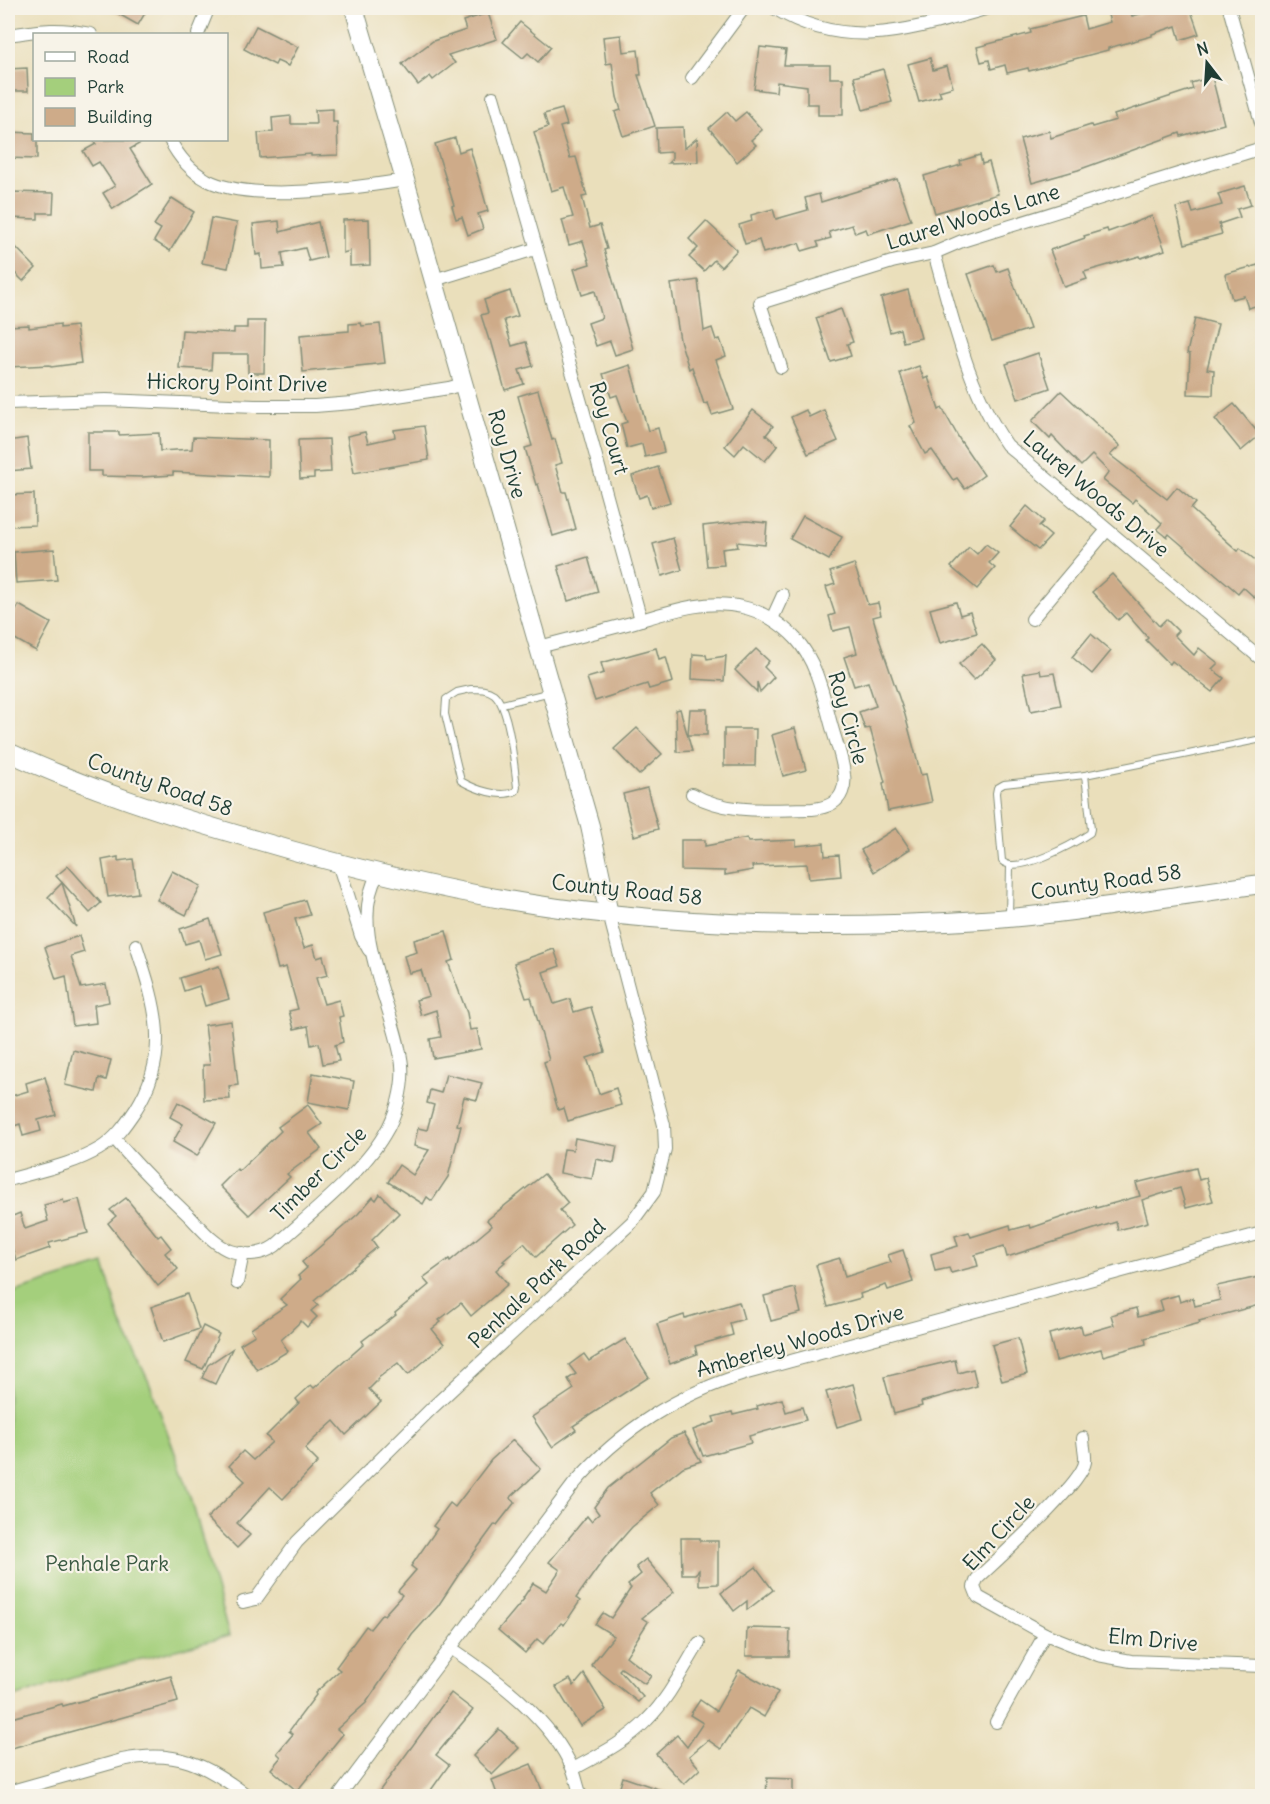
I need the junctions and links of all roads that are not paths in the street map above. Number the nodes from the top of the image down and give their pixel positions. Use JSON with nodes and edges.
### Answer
{"nodes":[{"id":1,"x":354,"y":8,"type":"edge"},
{"id":2,"x":744,"y":8,"type":"edge"},
{"id":3,"x":774,"y":8,"type":"edge"},
{"id":4,"x":989,"y":8,"type":"edge"},
{"id":5,"x":1229,"y":8,"type":"edge"},
{"id":6,"x":207,"y":12,"type":"dead end"},
{"id":7,"x":86,"y":33,"type":"edge"},
{"id":8,"x":198,"y":33,"type":"edge"},
{"id":9,"x":8,"y":35,"type":"edge"},
{"id":10,"x":692,"y":78,"type":"dead end"},
{"id":11,"x":493,"y":97,"type":"dead end"},
{"id":12,"x":1263,"y":126,"type":"edge"},
{"id":13,"x":171,"y":141,"type":"edge"},
{"id":14,"x":1263,"y":148,"type":"edge"},
{"id":15,"x":405,"y":180,"type":"junction"},
{"id":16,"x":536,"y":249,"type":"junction"},
{"id":17,"x":933,"y":253,"type":"junction"},
{"id":18,"x":434,"y":280,"type":"junction"},
{"id":19,"x":781,"y":367,"type":"dead end"},
{"id":20,"x":463,"y":384,"type":"junction"},
{"id":21,"x":8,"y":403,"type":"edge"},
{"id":22,"x":1107,"y":530,"type":"junction"},
{"id":23,"x":783,"y":595,"type":"dead end"},
{"id":24,"x":772,"y":619,"type":"junction"},
{"id":25,"x":1032,"y":619,"type":"dead end"},
{"id":26,"x":641,"y":620,"type":"junction"},
{"id":27,"x":539,"y":647,"type":"junction"},
{"id":28,"x":1263,"y":660,"type":"edge"},
{"id":29,"x":551,"y":692,"type":"junction"},
{"id":30,"x":502,"y":704,"type":"junction"},
{"id":31,"x":1263,"y":739,"type":"edge"},
{"id":32,"x":8,"y":752,"type":"edge"},
{"id":33,"x":1085,"y":775,"type":"junction"},
{"id":34,"x":692,"y":794,"type":"dead end"},
{"id":35,"x":338,"y":863,"type":"junction"},
{"id":36,"x":1010,"y":866,"type":"junction"},
{"id":37,"x":378,"y":874,"type":"junction"},
{"id":38,"x":1263,"y":884,"type":"edge"},
{"id":39,"x":609,"y":914,"type":"junction"},
{"id":40,"x":1009,"y":918,"type":"junction"},
{"id":41,"x":136,"y":945,"type":"dead end"},
{"id":42,"x":372,"y":956,"type":"junction"},
{"id":43,"x":114,"y":1138,"type":"junction"},
{"id":44,"x":8,"y":1180,"type":"edge"},
{"id":45,"x":1263,"y":1233,"type":"edge"},
{"id":46,"x":243,"y":1253,"type":"junction"},
{"id":47,"x":237,"y":1283,"type":"dead end"},
{"id":48,"x":1083,"y":1438,"type":"dead end"},
{"id":49,"x":243,"y":1602,"type":"dead end"},
{"id":50,"x":1045,"y":1634,"type":"junction"},
{"id":51,"x":699,"y":1643,"type":"dead end"},
{"id":52,"x":451,"y":1648,"type":"junction"},
{"id":53,"x":1263,"y":1666,"type":"edge"},
{"id":54,"x":996,"y":1722,"type":"dead end"},
{"id":55,"x":573,"y":1769,"type":"junction"},
{"id":56,"x":8,"y":1792,"type":"edge"},
{"id":57,"x":249,"y":1797,"type":"edge"},
{"id":58,"x":339,"y":1797,"type":"edge"},
{"id":59,"x":581,"y":1797,"type":"edge"}],
"edges":[{"from":1,"to":15,"type":"street","name":"Roy Drive"},
{"from":2,"to":10,"type":"street"},
{"from":3,"to":4,"type":"street"},
{"from":5,"to":12,"type":"street"},
{"from":6,"to":8,"type":"street"},
{"from":7,"to":9,"type":"street"},
{"from":11,"to":16,"type":"street","name":"Roy Court"},
{"from":13,"to":15,"type":"street"},
{"from":14,"to":17,"type":"street","name":"Laurel Woods Lane"},
{"from":15,"to":18,"type":"street","name":"Roy Drive"},
{"from":16,"to":18,"type":"street"},
{"from":16,"to":26,"type":"street","name":"Roy Court"},
{"from":17,"to":19,"type":"street","name":"Laurel Woods Lane"},
{"from":17,"to":22,"type":"street","name":"Laurel Woods Drive"},
{"from":18,"to":20,"type":"street","name":"Roy Drive"},
{"from":20,"to":21,"type":"street","name":"Hickory Point Drive"},
{"from":20,"to":27,"type":"street","name":"Roy Drive"},
{"from":22,"to":25,"type":"street"},
{"from":22,"to":28,"type":"street","name":"Laurel Woods Drive"},
{"from":23,"to":24,"type":"street"},
{"from":24,"to":26,"type":"street","name":"Roy Circle"},
{"from":24,"to":34,"type":"street","name":"Roy Circle"},
{"from":26,"to":27,"type":"street","name":"Roy Circle"},
{"from":27,"to":29,"type":"street","name":"Roy Drive"},
{"from":29,"to":30,"type":"lane"},
{"from":29,"to":39,"type":"street","name":"Roy Drive"},
{"from":30,"to":30,"type":"lane"},
{"from":31,"to":33,"type":"lane"},
{"from":32,"to":35,"type":"street","name":"County Road 58"},
{"from":33,"to":36,"type":"lane"},
{"from":33,"to":36,"type":"lane"},
{"from":35,"to":37,"type":"street","name":"County Road 58"},
{"from":35,"to":42,"type":"street","name":"Timber Circle"},
{"from":36,"to":40,"type":"lane"},
{"from":37,"to":39,"type":"street","name":"County Road 58"},
{"from":37,"to":42,"type":"street","name":"Timber Circle"},
{"from":38,"to":40,"type":"street","name":"County Road 58"},
{"from":39,"to":40,"type":"street","name":"County Road 58"},
{"from":39,"to":49,"type":"street","name":"Penhale Park Road"},
{"from":41,"to":43,"type":"street"},
{"from":42,"to":46,"type":"street","name":"Timber Circle"},
{"from":43,"to":44,"type":"street"},
{"from":43,"to":46,"type":"street"},
{"from":45,"to":52,"type":"street","name":"Amberley Woods Drive"},
{"from":46,"to":47,"type":"street"},
{"from":48,"to":50,"type":"street","name":"Elm Circle"},
{"from":50,"to":53,"type":"street","name":"Elm Drive"},
{"from":50,"to":54,"type":"street"},
{"from":51,"to":55,"type":"street"},
{"from":52,"to":55,"type":"street"},
{"from":52,"to":58,"type":"street","name":"Amberley Woods Drive"},
{"from":55,"to":59,"type":"street"},
{"from":56,"to":57,"type":"street"}]}
